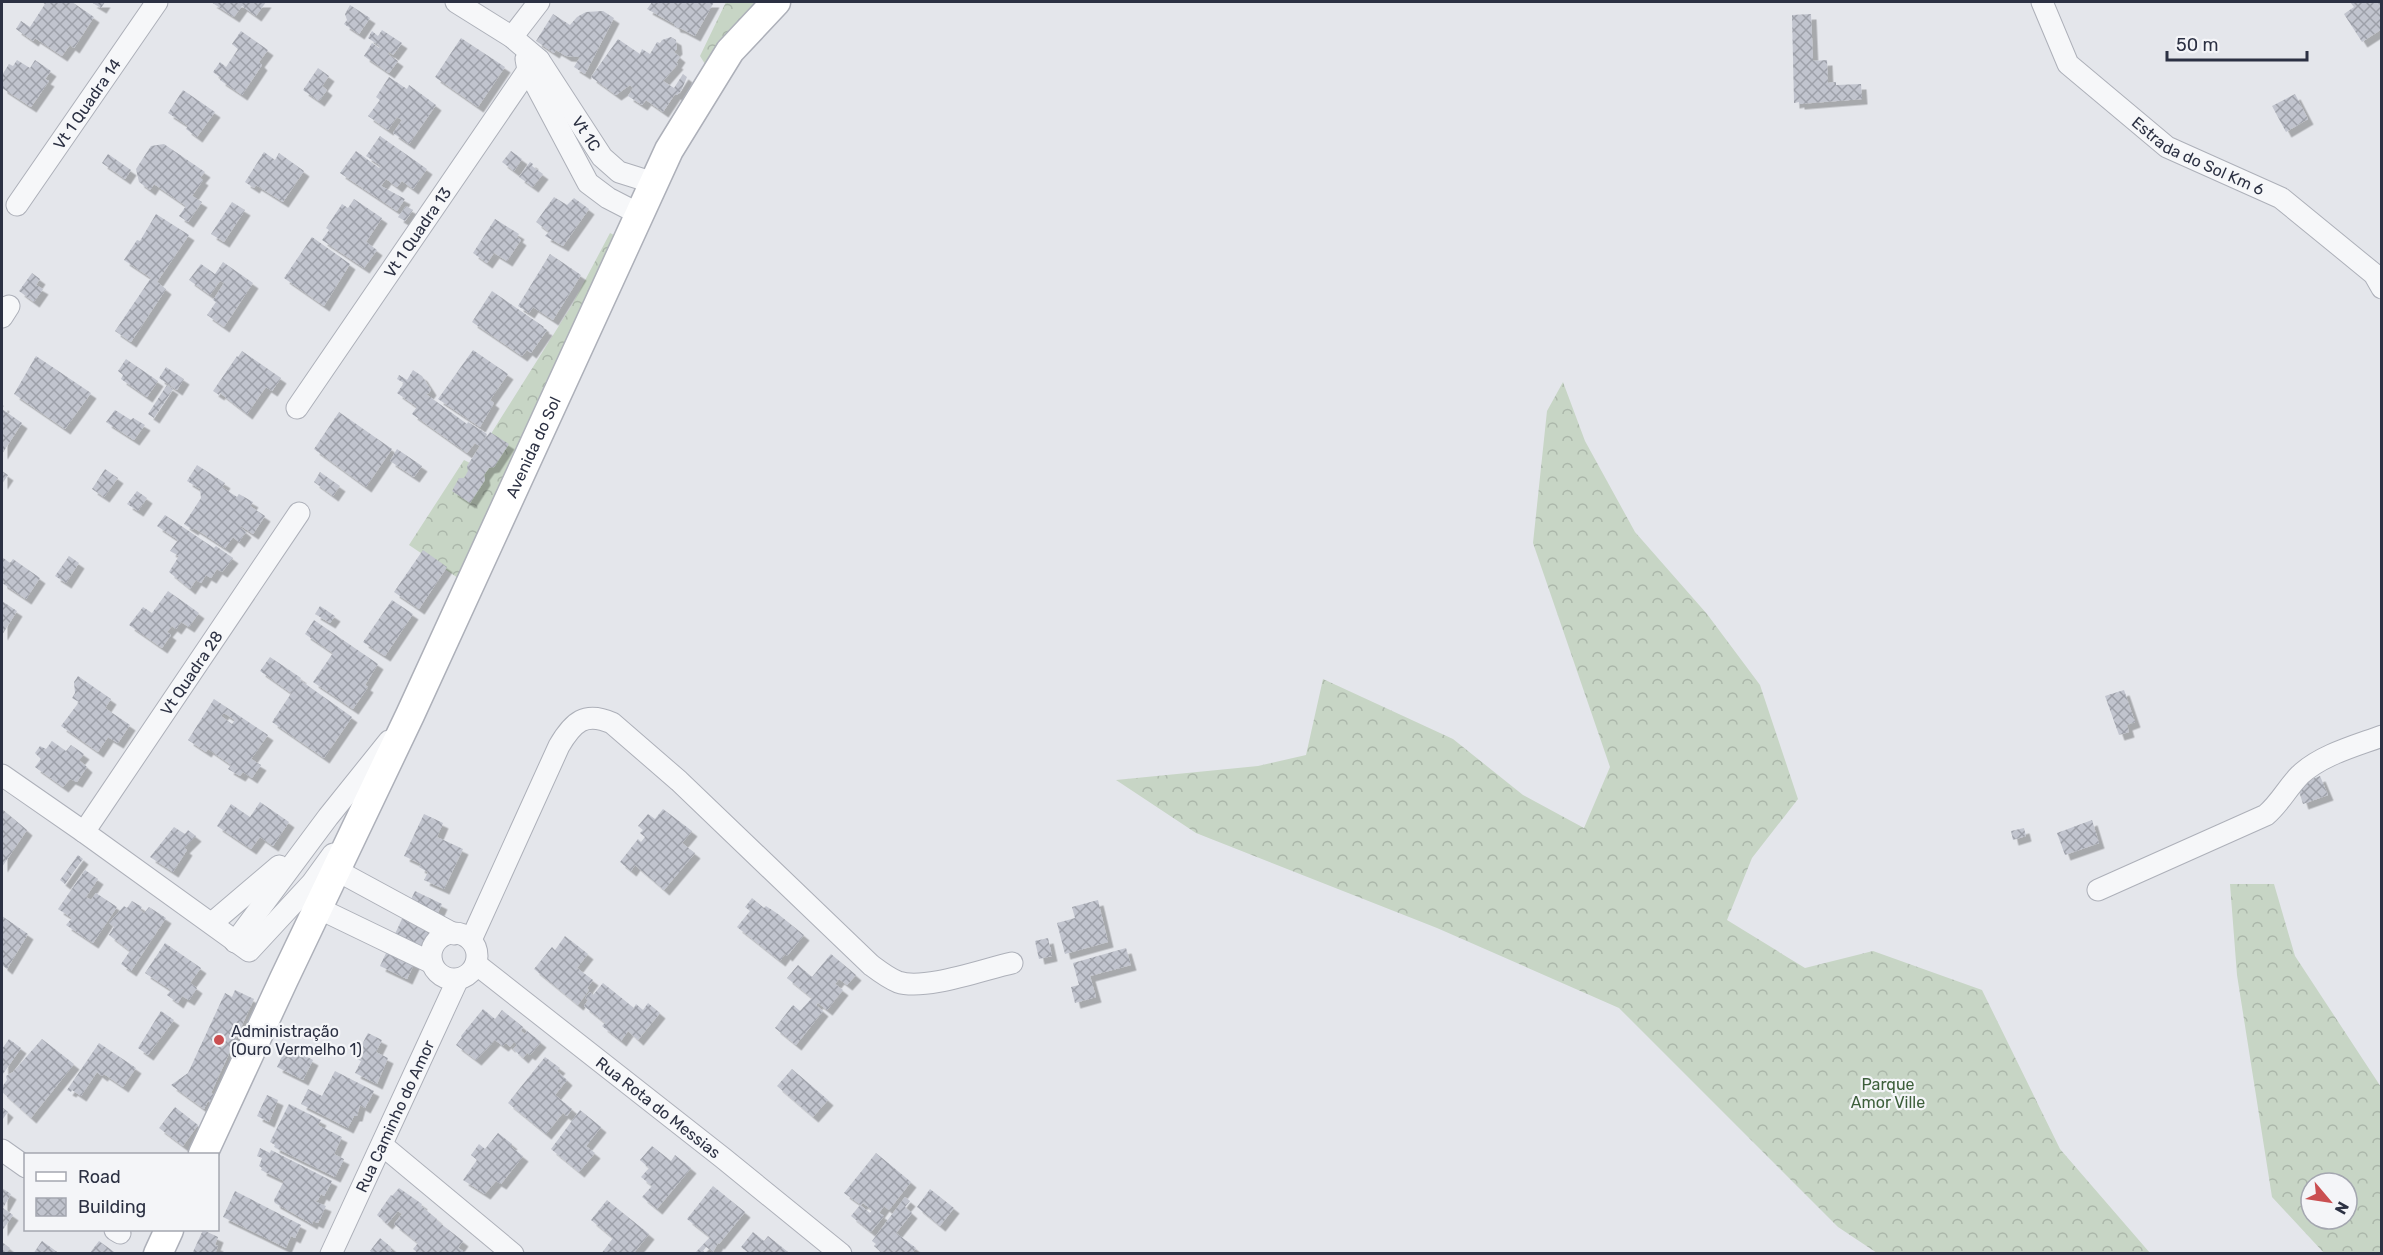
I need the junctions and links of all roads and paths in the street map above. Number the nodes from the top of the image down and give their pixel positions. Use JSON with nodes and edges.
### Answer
{"nodes":[{"id":1,"x":157,"y":2,"type":"edge"},
{"id":2,"x":456,"y":2,"type":"edge"},
{"id":3,"x":538,"y":2,"type":"edge"},
{"id":4,"x":776,"y":2,"type":"edge"},
{"id":5,"x":2042,"y":2,"type":"edge"},
{"id":6,"x":526,"y":54,"type":"junction"},
{"id":7,"x":602,"y":158,"type":"junction"},
{"id":8,"x":588,"y":183,"type":"junction"},
{"id":9,"x":654,"y":183,"type":"junction"},
{"id":10,"x":17,"y":205,"type":"dead end"},
{"id":11,"x":639,"y":214,"type":"junction"},
{"id":12,"x":2382,"y":288,"type":"edge"},
{"id":13,"x":297,"y":408,"type":"dead end"},
{"id":14,"x":298,"y":513,"type":"dead end"},
{"id":15,"x":410,"y":715,"type":"junction"},
{"id":16,"x":2382,"y":736,"type":"edge"},
{"id":17,"x":2,"y":775,"type":"edge"},
{"id":18,"x":374,"y":791,"type":"junction"},
{"id":19,"x":328,"y":817,"type":"junction"},
{"id":20,"x":84,"y":832,"type":"junction"},
{"id":21,"x":336,"y":870,"type":"junction"},
{"id":22,"x":2098,"y":890,"type":"dead end"},
{"id":23,"x":318,"y":908,"type":"junction"},
{"id":24,"x":212,"y":923,"type":"junction"},
{"id":25,"x":462,"y":937,"type":"junction"},
{"id":26,"x":242,"y":946,"type":"junction"},
{"id":27,"x":432,"y":963,"type":"junction"},
{"id":28,"x":1012,"y":963,"type":"dead end"},
{"id":29,"x":476,"y":964,"type":"junction"},
{"id":30,"x":458,"y":979,"type":"junction"},
{"id":31,"x":382,"y":1145,"type":"junction"},
{"id":32,"x":2,"y":1150,"type":"edge"},
{"id":33,"x":204,"y":1153,"type":"edge"},
{"id":34,"x":24,"y":1166,"type":"edge"},
{"id":35,"x":169,"y":1231,"type":"edge"},
{"id":36,"x":158,"y":1254,"type":"edge"},
{"id":37,"x":331,"y":1254,"type":"edge"},
{"id":38,"x":513,"y":1254,"type":"edge"},
{"id":39,"x":841,"y":1254,"type":"edge"}],
"edges":[{"from":1,"to":10,"type":"street","name":"Vt 1 Quadra 14"},
{"from":2,"to":6,"type":"street"},
{"from":3,"to":6,"type":"street","name":"Vt 1 Quadra 13"},
{"from":4,"to":9,"type":"street","name":"Avenida do Sol"},
{"from":5,"to":12,"type":"street","name":"Estrada do Sol Km 6"},
{"from":6,"to":7,"type":"street","name":"Vt 1C"},
{"from":6,"to":8,"type":"street"},
{"from":6,"to":13,"type":"street","name":"Vt 1 Quadra 13"},
{"from":7,"to":8,"type":"street"},
{"from":7,"to":9,"type":"street","name":"Vt 1C"},
{"from":8,"to":11,"type":"street"},
{"from":9,"to":11,"type":"street","name":"Avenida do Sol"},
{"from":11,"to":15,"type":"street","name":"Avenida do Sol"},
{"from":14,"to":20,"type":"street","name":"Vt Quadra 28"},
{"from":15,"to":18,"type":"street","name":"Avenida do Sol"},
{"from":15,"to":19,"type":"street"},
{"from":16,"to":22,"type":"street"},
{"from":17,"to":20,"type":"street"},
{"from":18,"to":21,"type":"street","name":"Avenida do Sol"},
{"from":18,"to":26,"type":"street"},
{"from":19,"to":24,"type":"street"},
{"from":19,"to":26,"type":"street"},
{"from":20,"to":24,"type":"street"},
{"from":21,"to":23,"type":"street","name":"Avenida do Sol"},
{"from":21,"to":25,"type":"street"},
{"from":23,"to":27,"type":"street"},
{"from":23,"to":33,"type":"street"},
{"from":24,"to":26,"type":"street"},
{"from":25,"to":27,"type":"street"},
{"from":25,"to":28,"type":"street"},
{"from":25,"to":29,"type":"street"},
{"from":27,"to":30,"type":"street"},
{"from":29,"to":30,"type":"street"},
{"from":29,"to":39,"type":"street","name":"Rua Rota do Messias"},
{"from":30,"to":31,"type":"street","name":"Rua Caminho do Amor"},
{"from":31,"to":37,"type":"street","name":"Rua Caminho do Amor"},
{"from":31,"to":38,"type":"street"},
{"from":32,"to":34,"type":"street"},
{"from":35,"to":36,"type":"street"}]}
